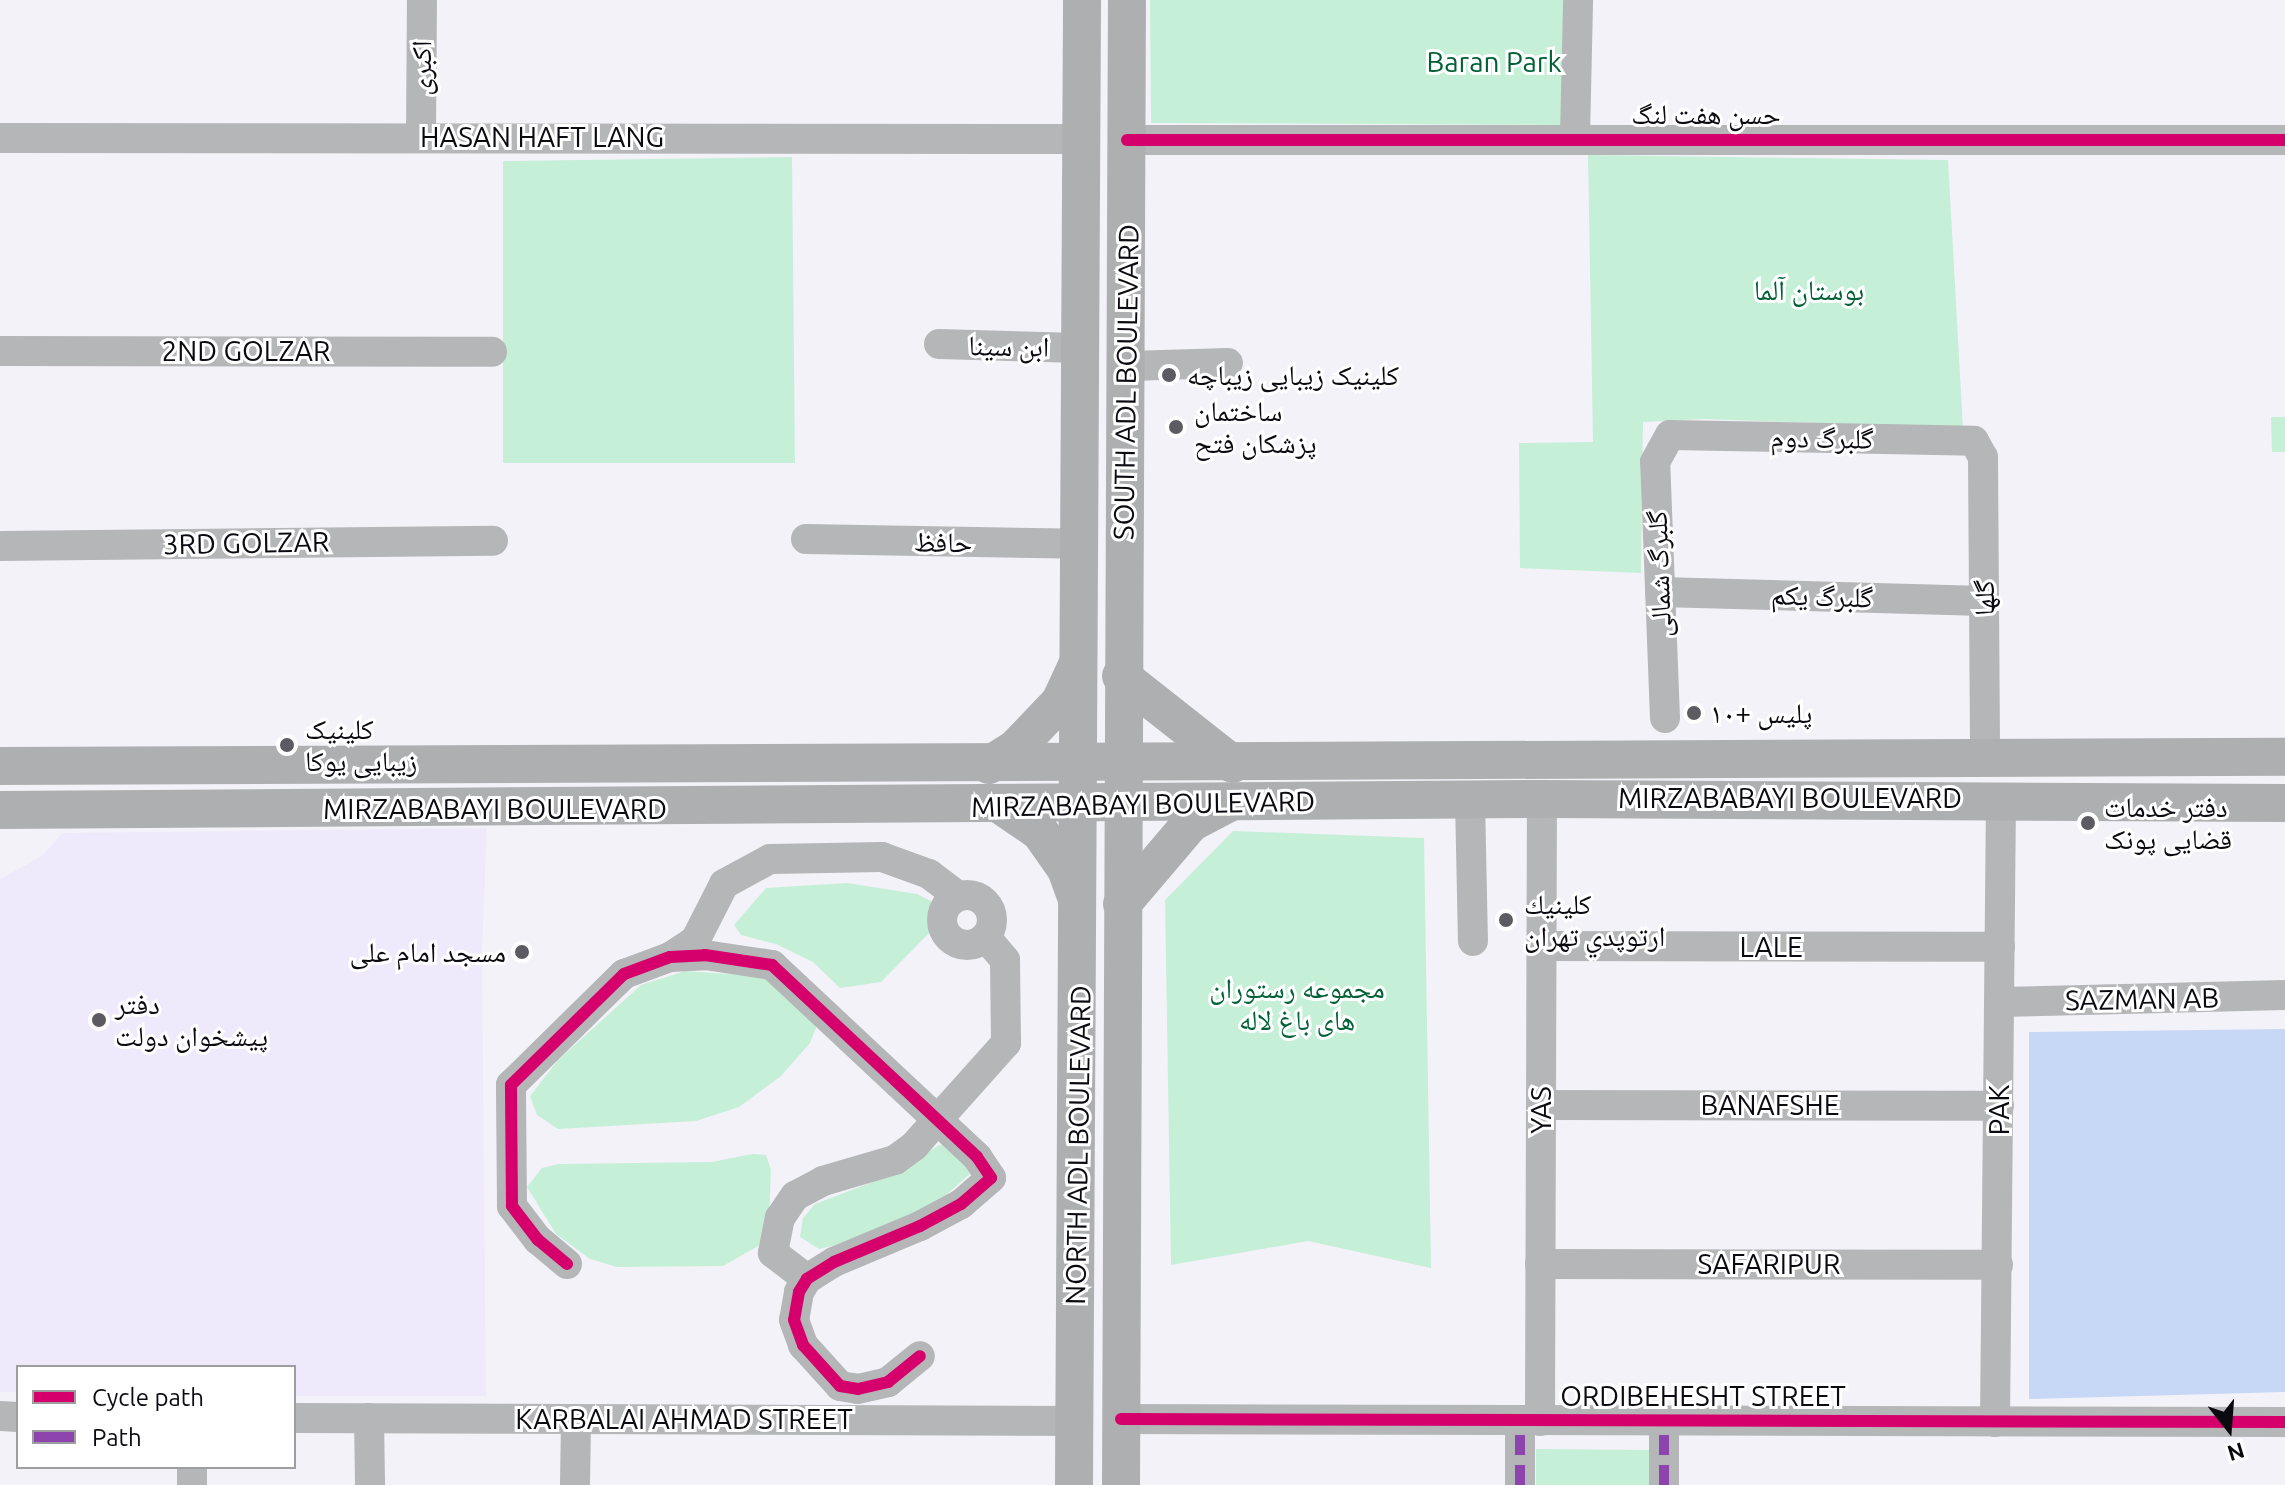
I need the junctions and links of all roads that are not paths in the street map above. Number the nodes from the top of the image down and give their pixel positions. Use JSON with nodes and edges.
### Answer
{"nodes":[{"id":1,"x":422,"y":0,"type":"edge"},
{"id":2,"x":1082,"y":0,"type":"edge"},
{"id":3,"x":1127,"y":0,"type":"edge"},
{"id":4,"x":1578,"y":0,"type":"edge"},
{"id":5,"x":421,"y":136,"type":"junction"},
{"id":6,"x":1575,"y":137,"type":"junction"},
{"id":7,"x":0,"y":138,"type":"edge"},
{"id":8,"x":1083,"y":139,"type":"junction"},
{"id":9,"x":1127,"y":140,"type":"junction"},
{"id":10,"x":2285,"y":140,"type":"edge"},
{"id":11,"x":939,"y":344,"type":"dead end"},
{"id":12,"x":1080,"y":348,"type":"junction"},
{"id":13,"x":0,"y":351,"type":"edge"},
{"id":14,"x":492,"y":352,"type":"dead end"},
{"id":15,"x":1228,"y":363,"type":"dead end"},
{"id":16,"x":1129,"y":366,"type":"junction"},
{"id":17,"x":1670,"y":435,"type":"joint"},
{"id":18,"x":1974,"y":441,"type":"joint"},
{"id":19,"x":806,"y":539,"type":"dead end"},
{"id":20,"x":493,"y":541,"type":"dead end"},
{"id":21,"x":1080,"y":544,"type":"junction"},
{"id":22,"x":0,"y":546,"type":"edge"},
{"id":23,"x":1660,"y":592,"type":"junction"},
{"id":24,"x":1984,"y":601,"type":"junction"},
{"id":25,"x":1080,"y":661,"type":"junction"},
{"id":26,"x":1121,"y":676,"type":"junction"},
{"id":27,"x":1665,"y":718,"type":"dead end"},
{"id":28,"x":2285,"y":757,"type":"edge"},
{"id":29,"x":8,"y":758,"type":"edge"},
{"id":30,"x":1985,"y":758,"type":"junction"},
{"id":31,"x":1080,"y":764,"type":"junction"},
{"id":32,"x":1121,"y":764,"type":"junction"},
{"id":33,"x":1233,"y":764,"type":"junction"},
{"id":34,"x":989,"y":765,"type":"junction"},
{"id":35,"x":2001,"y":798,"type":"junction"},
{"id":36,"x":1542,"y":799,"type":"junction"},
{"id":37,"x":1470,"y":800,"type":"junction"},
{"id":38,"x":1229,"y":803,"type":"junction"},
{"id":39,"x":2285,"y":803,"type":"edge"},
{"id":40,"x":1081,"y":805,"type":"junction"},
{"id":41,"x":1122,"y":805,"type":"junction"},
{"id":42,"x":1002,"y":806,"type":"junction"},
{"id":43,"x":0,"y":810,"type":"edge"},
{"id":44,"x":43,"y":812,"type":"junction"},
{"id":45,"x":0,"y":835,"type":"edge"},
{"id":46,"x":951,"y":902,"type":"junction"},
{"id":47,"x":1122,"y":904,"type":"junction"},
{"id":48,"x":1081,"y":910,"type":"junction"},
{"id":49,"x":1473,"y":941,"type":"dead end"},
{"id":50,"x":1541,"y":946,"type":"junction"},
{"id":51,"x":2000,"y":947,"type":"junction"},
{"id":52,"x":705,"y":955,"type":"junction"},
{"id":53,"x":670,"y":957,"type":"junction"},
{"id":54,"x":2285,"y":995,"type":"edge"},
{"id":55,"x":2000,"y":1002,"type":"junction"},
{"id":56,"x":1541,"y":1105,"type":"junction"},
{"id":57,"x":1999,"y":1106,"type":"junction"},
{"id":58,"x":938,"y":1120,"type":"junction"},
{"id":59,"x":567,"y":1264,"type":"dead end"},
{"id":60,"x":1540,"y":1264,"type":"junction"},
{"id":61,"x":1998,"y":1265,"type":"junction"},
{"id":62,"x":807,"y":1279,"type":"junction"},
{"id":63,"x":920,"y":1356,"type":"dead end"},
{"id":64,"x":821,"y":1368,"type":"junction"},
{"id":65,"x":296,"y":1418,"type":"edge"},
{"id":66,"x":369,"y":1418,"type":"junction"},
{"id":67,"x":576,"y":1419,"type":"junction"},
{"id":68,"x":1121,"y":1419,"type":"junction"},
{"id":69,"x":824,"y":1420,"type":"junction"},
{"id":70,"x":1530,"y":1420,"type":"junction"},
{"id":71,"x":1075,"y":1421,"type":"junction"},
{"id":72,"x":1664,"y":1421,"type":"junction"},
{"id":73,"x":1995,"y":1422,"type":"junction"},
{"id":74,"x":2285,"y":1422,"type":"edge"},
{"id":75,"x":370,"y":1485,"type":"edge"},
{"id":76,"x":575,"y":1485,"type":"edge"},
{"id":77,"x":1074,"y":1485,"type":"edge"},
{"id":78,"x":1121,"y":1485,"type":"edge"},
{"id":79,"x":1520,"y":1485,"type":"edge"},
{"id":80,"x":1664,"y":1485,"type":"edge"}],
"edges":[{"from":1,"to":5,"type":"street","name":"اکبری"},
{"from":2,"to":8,"type":"main road","name":"SOUTH ADL BOULEVARD"},
{"from":3,"to":9,"type":"main road","name":"SOUTH ADL BOULEVARD"},
{"from":4,"to":6,"type":"street"},
{"from":5,"to":7,"type":"street","name":"HASAN HAFT LANG"},
{"from":5,"to":8,"type":"street","name":"HASAN HAFT LANG"},
{"from":6,"to":9,"type":"street","name":"حسن هفت لنگ"},
{"from":6,"to":10,"type":"street","name":"حسن هفت لنگ"},
{"from":8,"to":12,"type":"main road","name":"SOUTH ADL BOULEVARD"},
{"from":9,"to":16,"type":"main road","name":"SOUTH ADL BOULEVARD"},
{"from":11,"to":12,"type":"street","name":"ابن سینا"},
{"from":12,"to":21,"type":"main road","name":"SOUTH ADL BOULEVARD"},
{"from":13,"to":14,"type":"street","name":"2ND GOLZAR"},
{"from":15,"to":16,"type":"street"},
{"from":16,"to":26,"type":"main road","name":"SOUTH ADL BOULEVARD"},
{"from":17,"to":18,"type":"street","name":"گلبرگ دوم"},
{"from":17,"to":23,"type":"street","name":"گلبرگ شمالی"},
{"from":18,"to":24,"type":"street","name":"گلها"},
{"from":19,"to":21,"type":"street","name":"حافظ"},
{"from":20,"to":22,"type":"street","name":"3RD GOLZAR"},
{"from":21,"to":25,"type":"main road","name":"SOUTH ADL BOULEVARD"},
{"from":23,"to":24,"type":"street","name":"گلبرگ یکم"},
{"from":23,"to":27,"type":"street","name":"گلبرگ شمالی"},
{"from":24,"to":30,"type":"street","name":"گلها"},
{"from":25,"to":31,"type":"main road","name":"SOUTH ADL BOULEVARD"},
{"from":25,"to":34,"type":"main road"},
{"from":26,"to":32,"type":"main road","name":"SOUTH ADL BOULEVARD"},
{"from":26,"to":33,"type":"main road"},
{"from":28,"to":30,"type":"main road","name":"MIRZABABAYI BOULEVARD"},
{"from":29,"to":34,"type":"main road","name":"MIRZABABAYI BOULEVARD"},
{"from":30,"to":33,"type":"main road","name":"MIRZABABAYI BOULEVARD"},
{"from":31,"to":32,"type":"main road","name":"MIRZABABAYI BOULEVARD"},
{"from":31,"to":34,"type":"main road","name":"MIRZABABAYI BOULEVARD"},
{"from":31,"to":40,"type":"main road","name":"SOUTH ADL BOULEVARD"},
{"from":32,"to":33,"type":"main road","name":"MIRZABABAYI BOULEVARD"},
{"from":32,"to":41,"type":"main road","name":"SOUTH ADL BOULEVARD"},
{"from":35,"to":36,"type":"main road","name":"MIRZABABAYI BOULEVARD"},
{"from":35,"to":39,"type":"main road","name":"MIRZABABAYI BOULEVARD"},
{"from":35,"to":51,"type":"street","name":"PAK"},
{"from":36,"to":37,"type":"main road","name":"MIRZABABAYI BOULEVARD"},
{"from":36,"to":50,"type":"street","name":"YAS"},
{"from":37,"to":38,"type":"main road","name":"MIRZABABAYI BOULEVARD"},
{"from":37,"to":49,"type":"street"},
{"from":38,"to":41,"type":"main road","name":"MIRZABABAYI BOULEVARD"},
{"from":38,"to":47,"type":"main road"},
{"from":40,"to":41,"type":"main road","name":"MIRZABABAYI BOULEVARD"},
{"from":40,"to":42,"type":"main road","name":"MIRZABABAYI BOULEVARD"},
{"from":40,"to":48,"type":"main road","name":"NORTH ADL BOULEVARD"},
{"from":41,"to":47,"type":"main road","name":"NORTH ADL BOULEVARD"},
{"from":42,"to":44,"type":"main road","name":"MIRZABABAYI BOULEVARD"},
{"from":42,"to":48,"type":"main road"},
{"from":43,"to":44,"type":"main road","name":"MIRZABABAYI BOULEVARD"},
{"from":44,"to":45,"type":"main road"},
{"from":46,"to":52,"type":"street"},
{"from":46,"to":53,"type":"street"},
{"from":46,"to":58,"type":"street"},
{"from":47,"to":68,"type":"main road","name":"NORTH ADL BOULEVARD"},
{"from":48,"to":71,"type":"main road","name":"NORTH ADL BOULEVARD"},
{"from":50,"to":51,"type":"street","name":"LALE"},
{"from":50,"to":56,"type":"street","name":"YAS"},
{"from":51,"to":55,"type":"street","name":"PAK"},
{"from":52,"to":53,"type":"street"},
{"from":52,"to":58,"type":"street"},
{"from":53,"to":59,"type":"street"},
{"from":54,"to":55,"type":"street","name":"SAZMAN AB"},
{"from":55,"to":57,"type":"street","name":"PAK"},
{"from":56,"to":57,"type":"street","name":"BANAFSHE"},
{"from":56,"to":60,"type":"street","name":"YAS"},
{"from":57,"to":61,"type":"street","name":"PAK"},
{"from":58,"to":62,"type":"street"},
{"from":58,"to":62,"type":"street"},
{"from":60,"to":61,"type":"street","name":"SAFARIPUR"},
{"from":60,"to":70,"type":"street","name":"YAS"},
{"from":61,"to":73,"type":"street","name":"PAK"},
{"from":62,"to":64,"type":"street"},
{"from":63,"to":64,"type":"street"},
{"from":64,"to":69,"type":"street"},
{"from":65,"to":66,"type":"street","name":"KARBALAI AHMAD STREET"},
{"from":66,"to":67,"type":"street","name":"KARBALAI AHMAD STREET"},
{"from":66,"to":75,"type":"street"},
{"from":67,"to":69,"type":"street","name":"KARBALAI AHMAD STREET"},
{"from":67,"to":76,"type":"street"},
{"from":68,"to":70,"type":"street","name":"ORDIBEHESHT STREET"},
{"from":68,"to":78,"type":"main road","name":"NORTH ADL BOULEVARD"},
{"from":69,"to":71,"type":"street","name":"KARBALAI AHMAD STREET"},
{"from":70,"to":72,"type":"street","name":"ORDIBEHESHT STREET"},
{"from":70,"to":79,"type":"street","name":"YAS"},
{"from":71,"to":77,"type":"main road","name":"NORTH ADL BOULEVARD"},
{"from":72,"to":73,"type":"street","name":"ORDIBEHESHT STREET"},
{"from":72,"to":80,"type":"street"},
{"from":73,"to":74,"type":"street","name":"ORDIBEHESHT STREET"}]}
